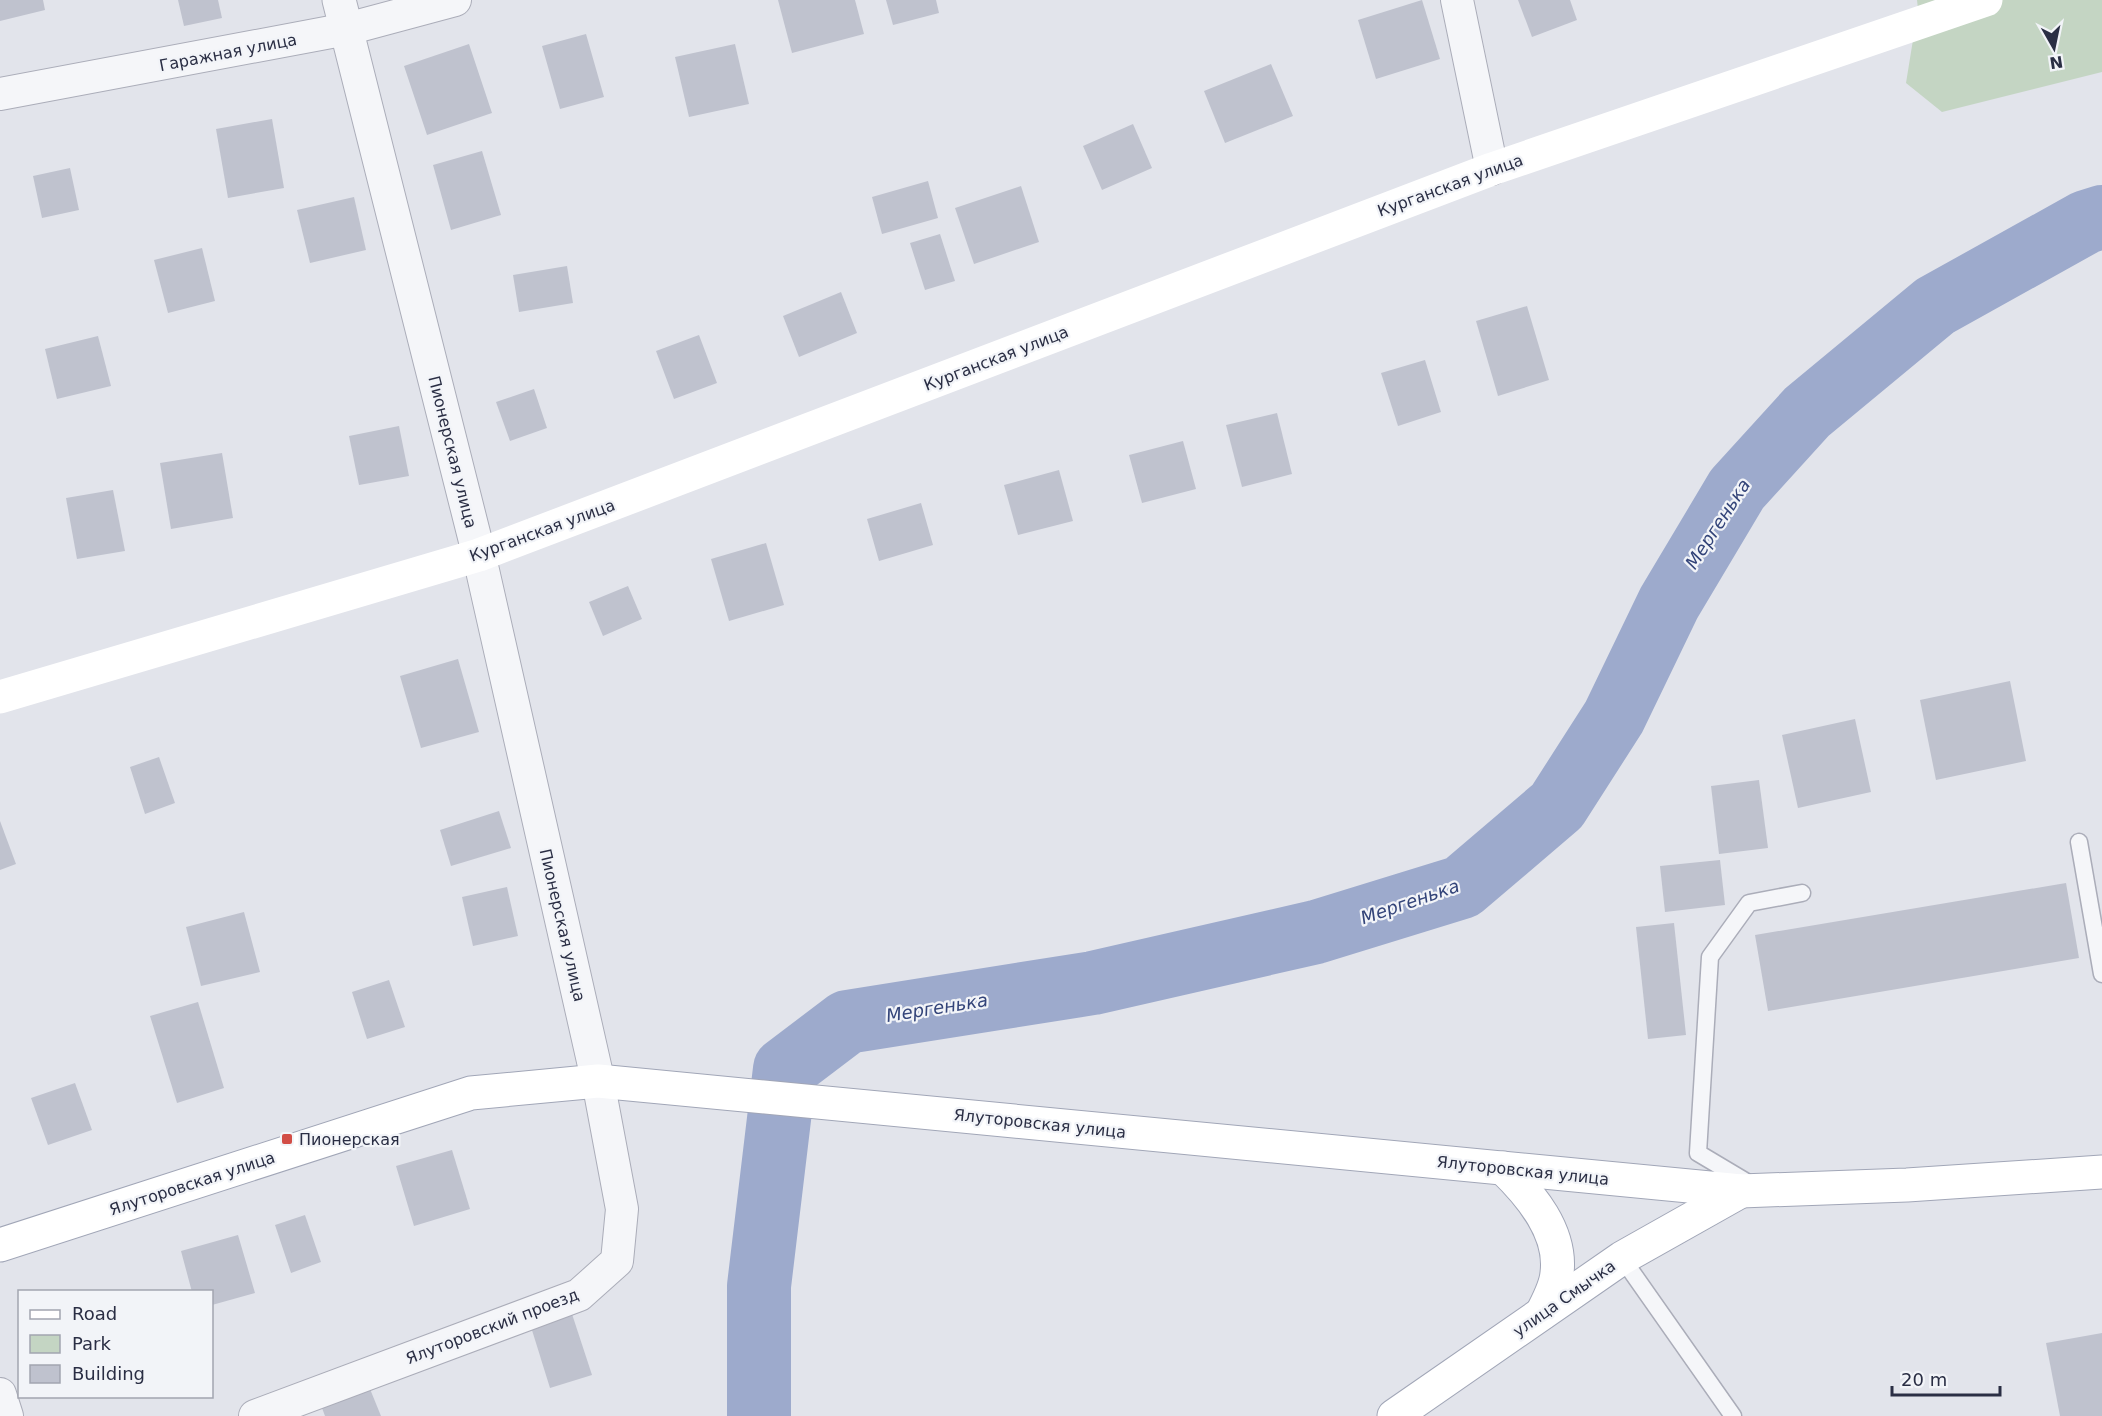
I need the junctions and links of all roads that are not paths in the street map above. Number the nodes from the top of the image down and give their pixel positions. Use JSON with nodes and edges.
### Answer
{"nodes":[{"id":1,"x":455,"y":0,"type":"edge"},
{"id":2,"x":1457,"y":0,"type":"edge"},
{"id":3,"x":1986,"y":0,"type":"edge"},
{"id":4,"x":1932,"y":8,"type":"edge"},
{"id":5,"x":343,"y":15,"type":"edge"},
{"id":6,"x":0,"y":94,"type":"edge"},
{"id":7,"x":1492,"y":169,"type":"junction"},
{"id":8,"x":479,"y":555,"type":"junction"},
{"id":9,"x":0,"y":697,"type":"edge"},
{"id":10,"x":2079,"y":842,"type":"dead end"},
{"id":11,"x":1802,"y":892,"type":"dead end"},
{"id":12,"x":2102,"y":974,"type":"edge"},
{"id":13,"x":598,"y":1081,"type":"junction"},
{"id":14,"x":1503,"y":1168,"type":"junction"},
{"id":15,"x":2102,"y":1172,"type":"edge"},
{"id":16,"x":1751,"y":1191,"type":"junction"},
{"id":17,"x":0,"y":1245,"type":"edge"},
{"id":18,"x":1622,"y":1258,"type":"junction"},
{"id":19,"x":1542,"y":1313,"type":"junction"},
{"id":20,"x":0,"y":1394,"type":"edge"},
{"id":21,"x":7,"y":1416,"type":"edge"},
{"id":22,"x":255,"y":1416,"type":"edge"},
{"id":23,"x":1394,"y":1416,"type":"edge"},
{"id":24,"x":1733,"y":1416,"type":"edge"}],
"edges":[{"from":1,"to":5,"type":"street","name":"Гаражная улица"},
{"from":2,"to":7,"type":"street"},
{"from":3,"to":4,"type":"main road","name":"Курганская улица"},
{"from":4,"to":7,"type":"main road","name":"Курганская улица"},
{"from":5,"to":6,"type":"street","name":"Гаражная улица"},
{"from":5,"to":8,"type":"street","name":"Пионерская улица"},
{"from":7,"to":8,"type":"main road","name":"Курганская улица"},
{"from":8,"to":9,"type":"main road","name":"Курганская улица"},
{"from":8,"to":13,"type":"street","name":"Пионерская улица"},
{"from":10,"to":12,"type":"lane"},
{"from":11,"to":16,"type":"lane"},
{"from":13,"to":14,"type":"main road","name":"Ялуторовская улица"},
{"from":13,"to":17,"type":"main road","name":"Ялуторовская улица"},
{"from":13,"to":22,"type":"street","name":"Ялуторовский проезд"},
{"from":14,"to":16,"type":"main road","name":"Ялуторовская улица"},
{"from":14,"to":19,"type":"main road"},
{"from":15,"to":16,"type":"main road","name":"Ялуторовская улица"},
{"from":16,"to":18,"type":"main road","name":"улица Смычка"},
{"from":18,"to":19,"type":"main road","name":"улица Смычка"},
{"from":18,"to":24,"type":"lane"},
{"from":19,"to":23,"type":"main road","name":"улица Смычка"},
{"from":20,"to":21,"type":"street"}]}
